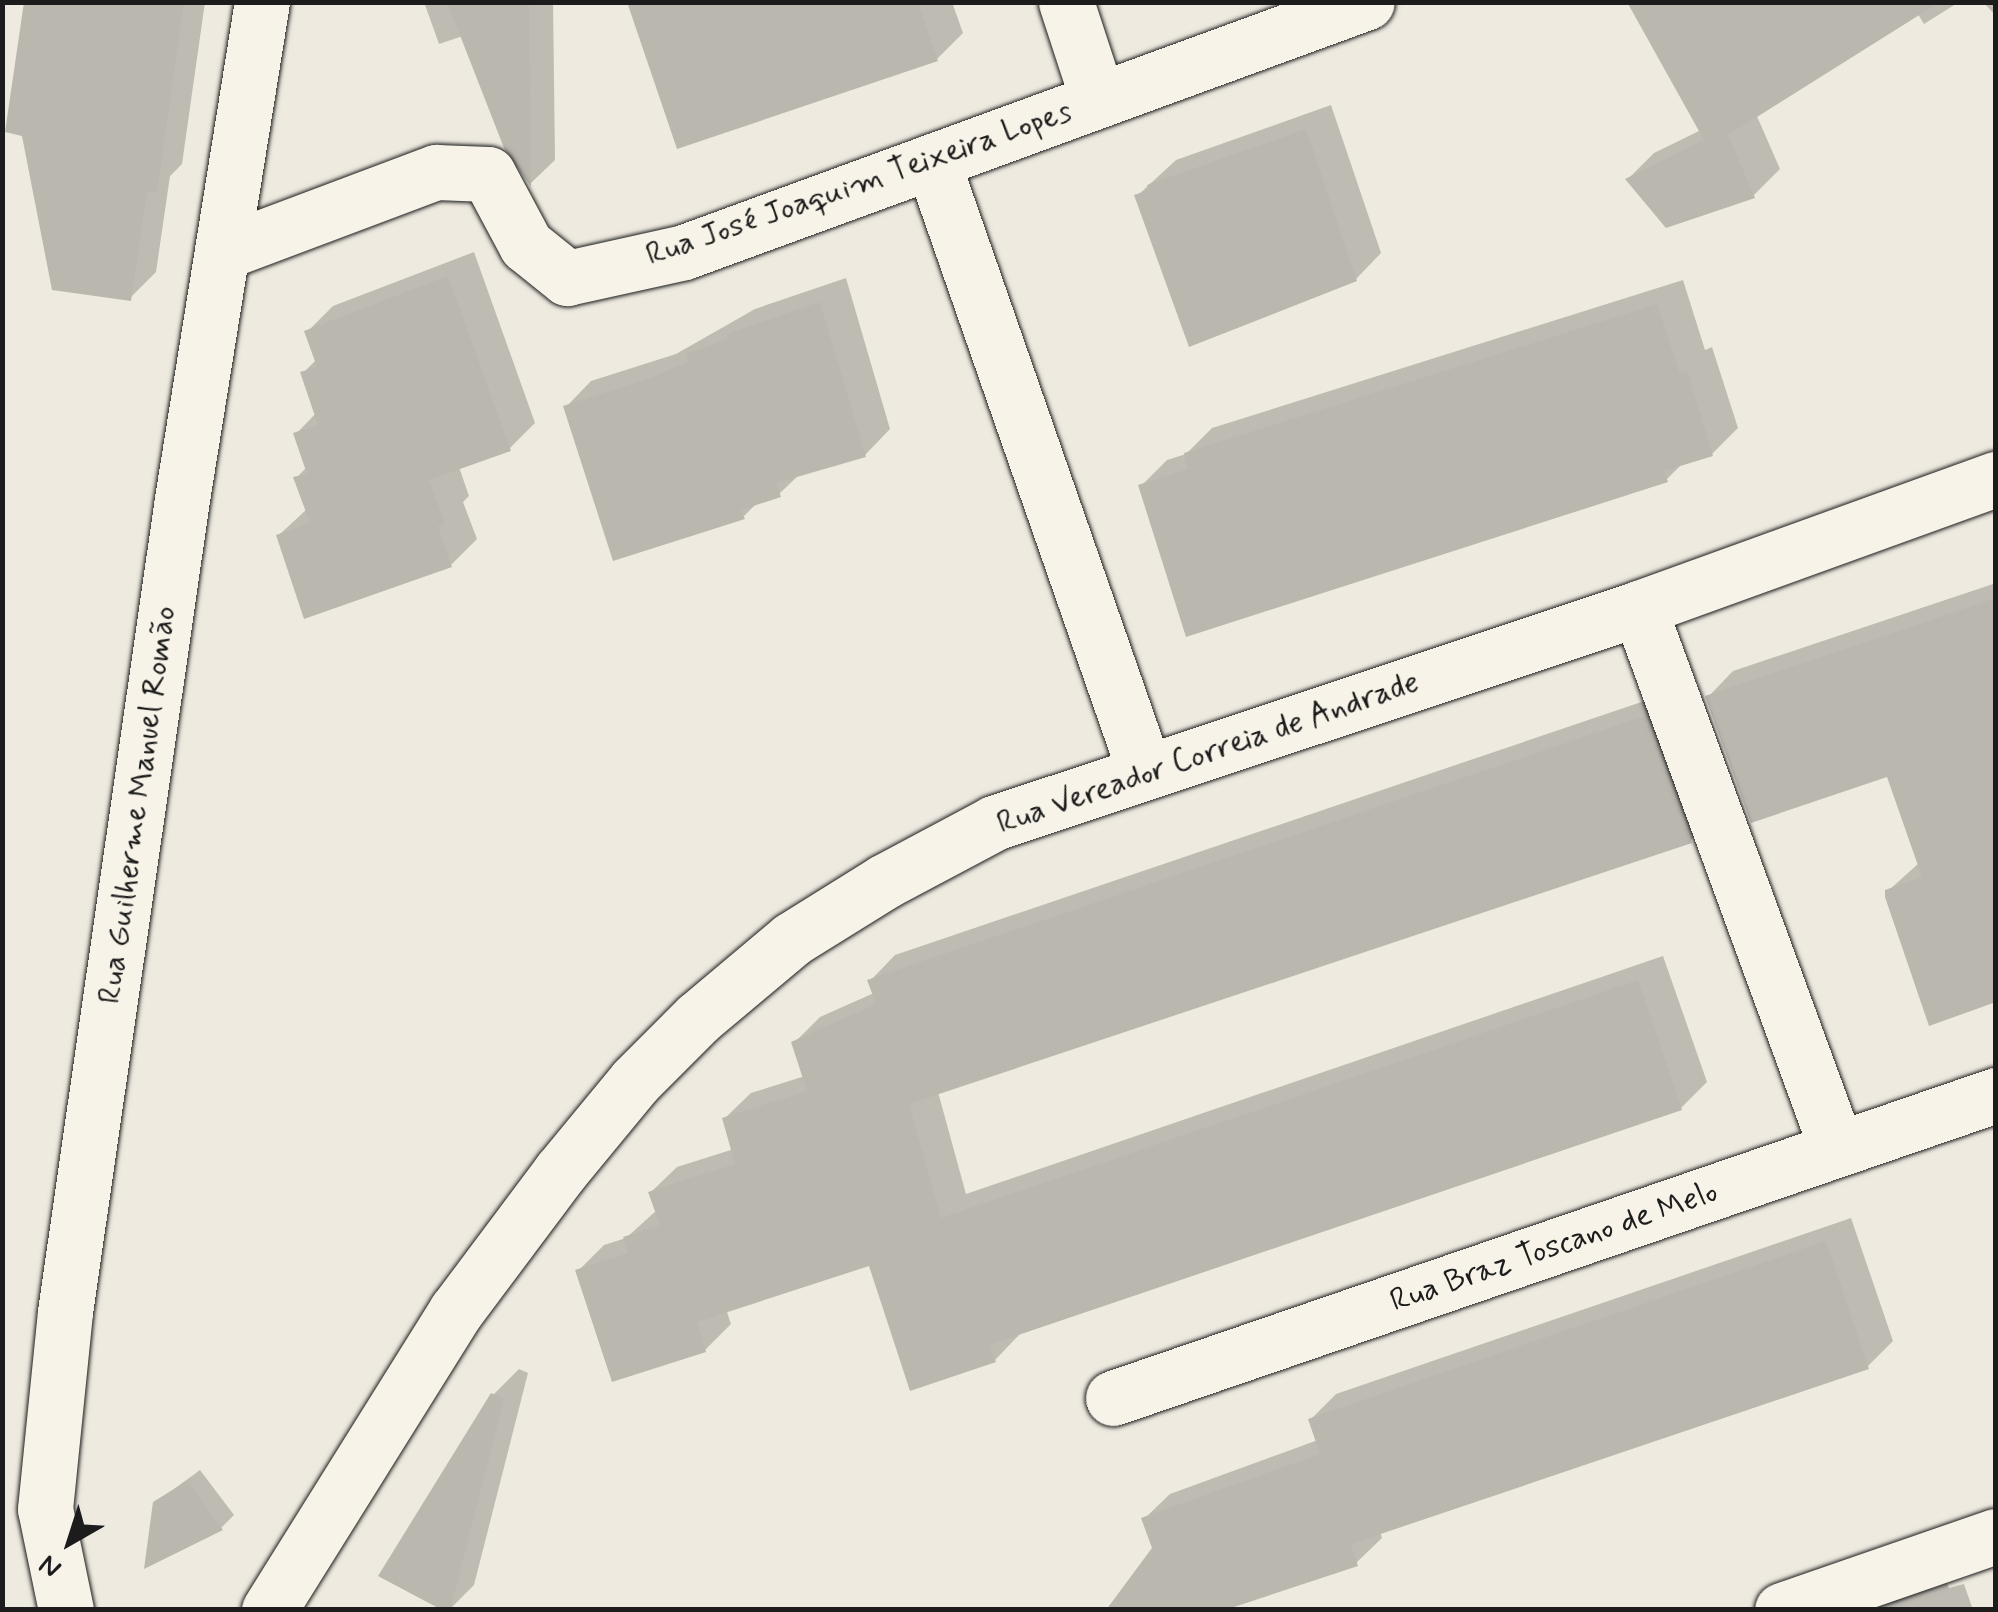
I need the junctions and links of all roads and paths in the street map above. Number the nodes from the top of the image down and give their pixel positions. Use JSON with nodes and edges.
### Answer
{"nodes":[{"id":1,"x":262,"y":2,"type":"edge"},
{"id":2,"x":1066,"y":2,"type":"edge"},
{"id":3,"x":1368,"y":2,"type":"edge"},
{"id":4,"x":1098,"y":100,"type":"junction"},
{"id":5,"x":932,"y":161,"type":"junction"},
{"id":6,"x":223,"y":252,"type":"junction"},
{"id":7,"x":1996,"y":479,"type":"edge"},
{"id":8,"x":1639,"y":608,"type":"junction"},
{"id":9,"x":1145,"y":772,"type":"junction"},
{"id":10,"x":1996,"y":1095,"type":"edge"},
{"id":11,"x":1836,"y":1150,"type":"junction"},
{"id":12,"x":1113,"y":1398,"type":"dead end"},
{"id":13,"x":1996,"y":1536,"type":"edge"},
{"id":14,"x":66,"y":1610,"type":"edge"},
{"id":15,"x":269,"y":1610,"type":"edge"},
{"id":16,"x":1782,"y":1610,"type":"edge"}],
"edges":[{"from":1,"to":6,"type":"street","name":"Rua Guilherme Manuel Romão"},
{"from":2,"to":4,"type":"street"},
{"from":3,"to":4,"type":"street","name":"Rua José Joaquim Teixeira Lopes"},
{"from":4,"to":5,"type":"street","name":"Rua José Joaquim Teixeira Lopes"},
{"from":5,"to":6,"type":"street","name":"Rua José Joaquim Teixeira Lopes"},
{"from":5,"to":9,"type":"street"},
{"from":6,"to":14,"type":"street","name":"Rua Guilherme Manuel Romão"},
{"from":7,"to":8,"type":"street","name":"Rua Vereador Correia de Andrade"},
{"from":8,"to":9,"type":"street","name":"Rua Vereador Correia de Andrade"},
{"from":8,"to":11,"type":"street"},
{"from":9,"to":15,"type":"street","name":"Rua Vereador Correia de Andrade"},
{"from":10,"to":11,"type":"street","name":"Rua Braz Toscano de Melo"},
{"from":11,"to":12,"type":"street","name":"Rua Braz Toscano de Melo"},
{"from":13,"to":16,"type":"street"}]}
